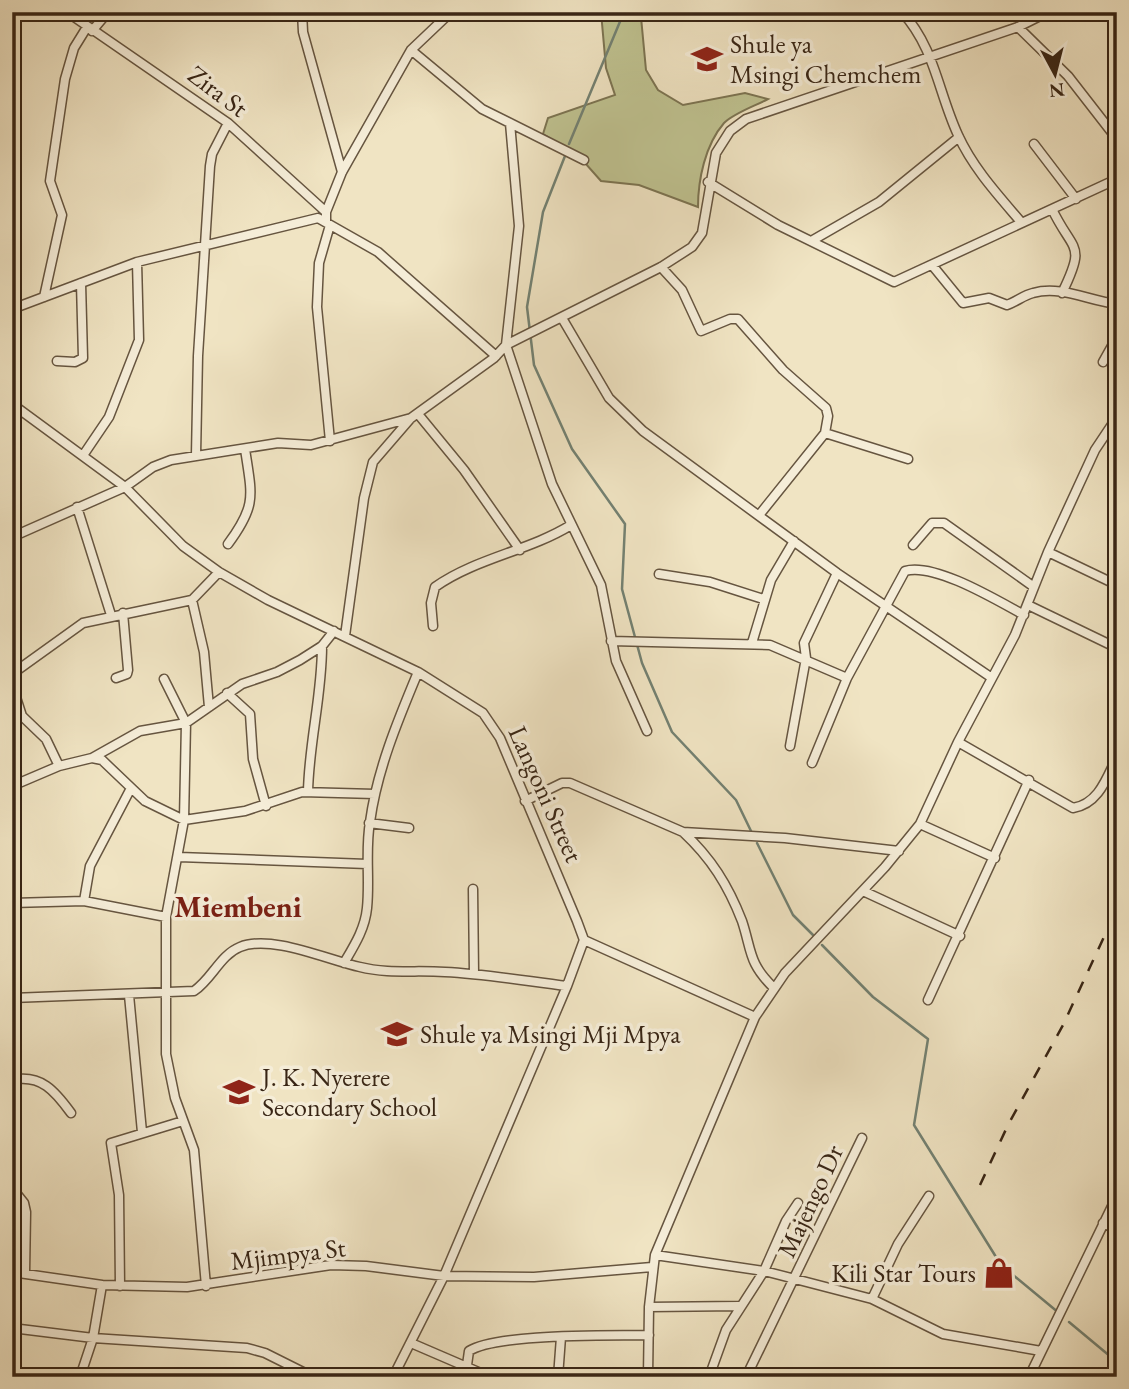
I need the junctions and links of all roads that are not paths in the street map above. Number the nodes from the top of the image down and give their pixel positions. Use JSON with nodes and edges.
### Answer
{"nodes":[{"id":1,"x":67,"y":12,"type":"edge"},
{"id":2,"x":108,"y":12,"type":"edge"},
{"id":3,"x":302,"y":12,"type":"edge"},
{"id":4,"x":451,"y":12,"type":"edge"},
{"id":5,"x":1048,"y":12,"type":"edge"},
{"id":6,"x":907,"y":14,"type":"edge"},
{"id":7,"x":1018,"y":27,"type":"junction"},
{"id":8,"x":90,"y":29,"type":"junction"},
{"id":9,"x":411,"y":50,"type":"junction"},
{"id":10,"x":931,"y":54,"type":"junction"},
{"id":11,"x":228,"y":123,"type":"junction"},
{"id":12,"x":510,"y":123,"type":"junction"},
{"id":13,"x":958,"y":137,"type":"junction"},
{"id":14,"x":1117,"y":139,"type":"edge"},
{"id":15,"x":1034,"y":144,"type":"dead end"},
{"id":16,"x":584,"y":160,"type":"dead end"},
{"id":17,"x":342,"y":172,"type":"junction"},
{"id":18,"x":1117,"y":178,"type":"edge"},
{"id":19,"x":708,"y":182,"type":"junction"},
{"id":20,"x":1076,"y":199,"type":"junction"},
{"id":21,"x":1052,"y":209,"type":"junction"},
{"id":22,"x":328,"y":219,"type":"junction"},
{"id":23,"x":1021,"y":222,"type":"junction"},
{"id":24,"x":813,"y":240,"type":"junction"},
{"id":25,"x":206,"y":245,"type":"junction"},
{"id":26,"x":137,"y":262,"type":"junction"},
{"id":27,"x":932,"y":265,"type":"junction"},
{"id":28,"x":661,"y":267,"type":"junction"},
{"id":29,"x":81,"y":283,"type":"junction"},
{"id":30,"x":1062,"y":293,"type":"junction"},
{"id":31,"x":44,"y":297,"type":"junction"},
{"id":32,"x":1117,"y":304,"type":"edge"},
{"id":33,"x":12,"y":309,"type":"edge"},
{"id":34,"x":562,"y":318,"type":"junction"},
{"id":35,"x":1117,"y":337,"type":"edge"},
{"id":36,"x":506,"y":345,"type":"junction"},
{"id":37,"x":496,"y":356,"type":"junction"},
{"id":38,"x":57,"y":361,"type":"dead end"},
{"id":39,"x":1103,"y":362,"type":"dead end"},
{"id":40,"x":12,"y":404,"type":"edge"},
{"id":41,"x":414,"y":416,"type":"junction"},
{"id":42,"x":1117,"y":416,"type":"edge"},
{"id":43,"x":825,"y":433,"type":"junction"},
{"id":44,"x":330,"y":441,"type":"junction"},
{"id":45,"x":245,"y":449,"type":"junction"},
{"id":46,"x":84,"y":454,"type":"junction"},
{"id":47,"x":197,"y":455,"type":"junction"},
{"id":48,"x":908,"y":459,"type":"dead end"},
{"id":49,"x":125,"y":487,"type":"junction"},
{"id":50,"x":76,"y":507,"type":"junction"},
{"id":51,"x":760,"y":514,"type":"junction"},
{"id":52,"x":572,"y":524,"type":"junction"},
{"id":53,"x":12,"y":537,"type":"edge"},
{"id":54,"x":794,"y":541,"type":"junction"},
{"id":55,"x":228,"y":544,"type":"dead end"},
{"id":56,"x":913,"y":545,"type":"dead end"},
{"id":57,"x":520,"y":551,"type":"junction"},
{"id":58,"x":1048,"y":552,"type":"junction"},
{"id":59,"x":219,"y":572,"type":"junction"},
{"id":60,"x":836,"y":573,"type":"junction"},
{"id":61,"x":659,"y":574,"type":"dead end"},
{"id":62,"x":1117,"y":585,"type":"edge"},
{"id":63,"x":1034,"y":587,"type":"junction"},
{"id":64,"x":764,"y":599,"type":"junction"},
{"id":65,"x":192,"y":600,"type":"junction"},
{"id":66,"x":1028,"y":604,"type":"junction"},
{"id":67,"x":885,"y":606,"type":"junction"},
{"id":68,"x":123,"y":613,"type":"junction"},
{"id":69,"x":110,"y":615,"type":"junction"},
{"id":70,"x":1024,"y":615,"type":"junction"},
{"id":71,"x":433,"y":626,"type":"dead end"},
{"id":72,"x":334,"y":631,"type":"junction"},
{"id":73,"x":345,"y":636,"type":"junction"},
{"id":74,"x":611,"y":641,"type":"junction"},
{"id":75,"x":752,"y":643,"type":"junction"},
{"id":76,"x":322,"y":646,"type":"junction"},
{"id":77,"x":1117,"y":648,"type":"edge"},
{"id":78,"x":806,"y":658,"type":"junction"},
{"id":79,"x":418,"y":673,"type":"junction"},
{"id":80,"x":12,"y":674,"type":"edge"},
{"id":81,"x":116,"y":678,"type":"dead end"},
{"id":82,"x":848,"y":678,"type":"junction"},
{"id":83,"x":992,"y":678,"type":"junction"},
{"id":84,"x":164,"y":679,"type":"dead end"},
{"id":85,"x":12,"y":685,"type":"edge"},
{"id":86,"x":227,"y":693,"type":"junction"},
{"id":87,"x":209,"y":707,"type":"junction"},
{"id":88,"x":186,"y":723,"type":"junction"},
{"id":89,"x":647,"y":731,"type":"dead end"},
{"id":90,"x":958,"y":742,"type":"junction"},
{"id":91,"x":790,"y":746,"type":"dead end"},
{"id":92,"x":1117,"y":757,"type":"edge"},
{"id":93,"x":92,"y":758,"type":"junction"},
{"id":94,"x":812,"y":763,"type":"dead end"},
{"id":95,"x":59,"y":766,"type":"junction"},
{"id":96,"x":1029,"y":780,"type":"junction"},
{"id":97,"x":12,"y":786,"type":"edge"},
{"id":98,"x":131,"y":788,"type":"junction"},
{"id":99,"x":308,"y":792,"type":"junction"},
{"id":100,"x":376,"y":794,"type":"junction"},
{"id":101,"x":525,"y":801,"type":"junction"},
{"id":102,"x":266,"y":806,"type":"junction"},
{"id":103,"x":184,"y":820,"type":"junction"},
{"id":104,"x":369,"y":823,"type":"junction"},
{"id":105,"x":920,"y":824,"type":"junction"},
{"id":106,"x":409,"y":828,"type":"dead end"},
{"id":107,"x":683,"y":832,"type":"junction"},
{"id":108,"x":899,"y":851,"type":"junction"},
{"id":109,"x":179,"y":857,"type":"junction"},
{"id":110,"x":995,"y":858,"type":"junction"},
{"id":111,"x":367,"y":864,"type":"junction"},
{"id":112,"x":473,"y":889,"type":"dead end"},
{"id":113,"x":863,"y":891,"type":"junction"},
{"id":114,"x":84,"y":901,"type":"junction"},
{"id":115,"x":12,"y":903,"type":"edge"},
{"id":116,"x":166,"y":917,"type":"junction"},
{"id":117,"x":960,"y":936,"type":"junction"},
{"id":118,"x":584,"y":940,"type":"junction"},
{"id":119,"x":344,"y":963,"type":"junction"},
{"id":120,"x":474,"y":974,"type":"junction"},
{"id":121,"x":567,"y":986,"type":"junction"},
{"id":122,"x":774,"y":988,"type":"junction"},
{"id":123,"x":164,"y":993,"type":"junction"},
{"id":124,"x":128,"y":995,"type":"junction"},
{"id":125,"x":12,"y":998,"type":"edge"},
{"id":126,"x":928,"y":1000,"type":"dead end"},
{"id":127,"x":755,"y":1017,"type":"junction"},
{"id":128,"x":12,"y":1080,"type":"edge"},
{"id":129,"x":71,"y":1113,"type":"dead end"},
{"id":130,"x":183,"y":1121,"type":"junction"},
{"id":131,"x":142,"y":1132,"type":"junction"},
{"id":132,"x":862,"y":1138,"type":"dead end"},
{"id":133,"x":13,"y":1185,"type":"edge"},
{"id":134,"x":929,"y":1196,"type":"dead end"},
{"id":135,"x":1117,"y":1196,"type":"edge"},
{"id":136,"x":798,"y":1203,"type":"dead end"},
{"id":137,"x":1104,"y":1223,"type":"junction"},
{"id":138,"x":1117,"y":1230,"type":"edge"},
{"id":139,"x":655,"y":1255,"type":"junction"},
{"id":140,"x":653,"y":1267,"type":"junction"},
{"id":141,"x":764,"y":1271,"type":"junction"},
{"id":142,"x":12,"y":1272,"type":"edge"},
{"id":143,"x":25,"y":1273,"type":"junction"},
{"id":144,"x":444,"y":1276,"type":"junction"},
{"id":145,"x":794,"y":1281,"type":"junction"},
{"id":146,"x":102,"y":1285,"type":"junction"},
{"id":147,"x":120,"y":1286,"type":"junction"},
{"id":148,"x":206,"y":1286,"type":"junction"},
{"id":149,"x":872,"y":1299,"type":"junction"},
{"id":150,"x":739,"y":1306,"type":"junction"},
{"id":151,"x":649,"y":1307,"type":"junction"},
{"id":152,"x":12,"y":1328,"type":"edge"},
{"id":153,"x":649,"y":1335,"type":"junction"},
{"id":154,"x":561,"y":1337,"type":"junction"},
{"id":155,"x":93,"y":1338,"type":"junction"},
{"id":156,"x":411,"y":1343,"type":"junction"},
{"id":157,"x":1041,"y":1351,"type":"junction"},
{"id":158,"x":467,"y":1365,"type":"junction"},
{"id":159,"x":79,"y":1377,"type":"edge"},
{"id":160,"x":313,"y":1377,"type":"edge"},
{"id":161,"x":393,"y":1377,"type":"edge"},
{"id":162,"x":491,"y":1377,"type":"edge"},
{"id":163,"x":558,"y":1377,"type":"edge"},
{"id":164,"x":648,"y":1377,"type":"edge"},
{"id":165,"x":709,"y":1377,"type":"edge"},
{"id":166,"x":746,"y":1377,"type":"edge"},
{"id":167,"x":1029,"y":1377,"type":"edge"}],
"edges":[{"from":1,"to":8,"type":"street","name":"Zira St"},
{"from":2,"to":8,"type":"street"},
{"from":3,"to":17,"type":"street"},
{"from":4,"to":9,"type":"street"},
{"from":5,"to":7,"type":"street"},
{"from":6,"to":10,"type":"street"},
{"from":7,"to":10,"type":"street"},
{"from":7,"to":14,"type":"street"},
{"from":8,"to":11,"type":"street","name":"Zira St"},
{"from":8,"to":31,"type":"street"},
{"from":9,"to":12,"type":"street"},
{"from":9,"to":17,"type":"street"},
{"from":10,"to":13,"type":"street"},
{"from":10,"to":19,"type":"street"},
{"from":11,"to":22,"type":"street","name":"Zira St"},
{"from":11,"to":25,"type":"street"},
{"from":12,"to":16,"type":"street"},
{"from":12,"to":36,"type":"street"},
{"from":13,"to":23,"type":"street"},
{"from":13,"to":24,"type":"street"},
{"from":15,"to":20,"type":"street"},
{"from":17,"to":22,"type":"street"},
{"from":18,"to":20,"type":"street"},
{"from":19,"to":24,"type":"street"},
{"from":19,"to":28,"type":"street"},
{"from":20,"to":21,"type":"street"},
{"from":21,"to":23,"type":"street"},
{"from":21,"to":30,"type":"street"},
{"from":22,"to":25,"type":"street"},
{"from":22,"to":37,"type":"street","name":"Zira St"},
{"from":22,"to":44,"type":"street"},
{"from":23,"to":27,"type":"street"},
{"from":24,"to":27,"type":"street"},
{"from":25,"to":26,"type":"street"},
{"from":25,"to":47,"type":"street"},
{"from":26,"to":29,"type":"street"},
{"from":26,"to":46,"type":"street"},
{"from":27,"to":30,"type":"street"},
{"from":28,"to":34,"type":"street"},
{"from":28,"to":43,"type":"street"},
{"from":29,"to":31,"type":"street"},
{"from":29,"to":38,"type":"street"},
{"from":30,"to":32,"type":"street"},
{"from":31,"to":33,"type":"street"},
{"from":34,"to":36,"type":"street"},
{"from":34,"to":51,"type":"street"},
{"from":35,"to":39,"type":"street"},
{"from":36,"to":37,"type":"street"},
{"from":36,"to":52,"type":"street"},
{"from":37,"to":41,"type":"street"},
{"from":40,"to":46,"type":"street","name":"Langoni Street"},
{"from":41,"to":44,"type":"street"},
{"from":41,"to":57,"type":"street"},
{"from":41,"to":73,"type":"street"},
{"from":42,"to":58,"type":"street"},
{"from":43,"to":48,"type":"street"},
{"from":43,"to":51,"type":"street"},
{"from":44,"to":45,"type":"street"},
{"from":45,"to":47,"type":"street"},
{"from":45,"to":55,"type":"street"},
{"from":46,"to":49,"type":"street","name":"Langoni Street"},
{"from":47,"to":49,"type":"street"},
{"from":49,"to":50,"type":"street"},
{"from":49,"to":59,"type":"street","name":"Langoni Street"},
{"from":50,"to":53,"type":"street"},
{"from":50,"to":69,"type":"street"},
{"from":51,"to":54,"type":"street"},
{"from":52,"to":57,"type":"street"},
{"from":52,"to":74,"type":"street"},
{"from":54,"to":60,"type":"street"},
{"from":54,"to":64,"type":"street"},
{"from":56,"to":63,"type":"street"},
{"from":57,"to":71,"type":"street"},
{"from":58,"to":62,"type":"street"},
{"from":58,"to":63,"type":"street"},
{"from":59,"to":65,"type":"street"},
{"from":59,"to":72,"type":"street","name":"Langoni Street"},
{"from":60,"to":67,"type":"street"},
{"from":60,"to":78,"type":"street"},
{"from":61,"to":64,"type":"street"},
{"from":63,"to":66,"type":"street"},
{"from":64,"to":75,"type":"street"},
{"from":65,"to":68,"type":"street"},
{"from":65,"to":87,"type":"street"},
{"from":66,"to":70,"type":"street"},
{"from":66,"to":77,"type":"street"},
{"from":67,"to":70,"type":"street"},
{"from":67,"to":82,"type":"street"},
{"from":67,"to":83,"type":"street"},
{"from":68,"to":69,"type":"street"},
{"from":68,"to":81,"type":"street"},
{"from":69,"to":80,"type":"street"},
{"from":70,"to":83,"type":"street"},
{"from":72,"to":73,"type":"street","name":"Langoni Street"},
{"from":72,"to":76,"type":"street"},
{"from":73,"to":79,"type":"street","name":"Langoni Street"},
{"from":74,"to":75,"type":"street"},
{"from":74,"to":89,"type":"street"},
{"from":75,"to":78,"type":"street"},
{"from":76,"to":86,"type":"street"},
{"from":76,"to":99,"type":"street"},
{"from":78,"to":82,"type":"street"},
{"from":78,"to":91,"type":"street"},
{"from":79,"to":100,"type":"street"},
{"from":79,"to":101,"type":"street","name":"Langoni Street"},
{"from":82,"to":94,"type":"street"},
{"from":83,"to":90,"type":"street"},
{"from":84,"to":88,"type":"street"},
{"from":85,"to":95,"type":"street"},
{"from":86,"to":87,"type":"street"},
{"from":86,"to":102,"type":"street"},
{"from":87,"to":88,"type":"street"},
{"from":88,"to":93,"type":"street"},
{"from":88,"to":103,"type":"street"},
{"from":90,"to":96,"type":"street"},
{"from":90,"to":105,"type":"street"},
{"from":92,"to":96,"type":"street"},
{"from":93,"to":95,"type":"street"},
{"from":93,"to":98,"type":"street"},
{"from":95,"to":97,"type":"street"},
{"from":96,"to":110,"type":"street"},
{"from":98,"to":103,"type":"street"},
{"from":98,"to":114,"type":"street"},
{"from":99,"to":100,"type":"street"},
{"from":99,"to":102,"type":"street"},
{"from":100,"to":104,"type":"street"},
{"from":101,"to":107,"type":"street"},
{"from":101,"to":118,"type":"street","name":"Langoni Street"},
{"from":102,"to":103,"type":"street"},
{"from":103,"to":109,"type":"street"},
{"from":104,"to":106,"type":"street"},
{"from":104,"to":111,"type":"street"},
{"from":105,"to":108,"type":"street"},
{"from":105,"to":110,"type":"street"},
{"from":107,"to":108,"type":"street"},
{"from":107,"to":122,"type":"street"},
{"from":108,"to":113,"type":"street"},
{"from":109,"to":111,"type":"street"},
{"from":109,"to":116,"type":"street"},
{"from":110,"to":117,"type":"street"},
{"from":111,"to":119,"type":"street"},
{"from":112,"to":120,"type":"street"},
{"from":113,"to":117,"type":"street"},
{"from":113,"to":122,"type":"street"},
{"from":114,"to":115,"type":"street"},
{"from":114,"to":116,"type":"street"},
{"from":116,"to":123,"type":"street"},
{"from":117,"to":126,"type":"street"},
{"from":118,"to":121,"type":"street"},
{"from":118,"to":127,"type":"street"},
{"from":119,"to":120,"type":"street"},
{"from":119,"to":123,"type":"street"},
{"from":120,"to":121,"type":"street"},
{"from":121,"to":144,"type":"street"},
{"from":122,"to":127,"type":"street"},
{"from":123,"to":124,"type":"street"},
{"from":123,"to":130,"type":"street"},
{"from":124,"to":125,"type":"street"},
{"from":124,"to":131,"type":"street"},
{"from":127,"to":139,"type":"street"},
{"from":128,"to":129,"type":"street"},
{"from":130,"to":131,"type":"street"},
{"from":130,"to":148,"type":"street"},
{"from":131,"to":147,"type":"street"},
{"from":132,"to":145,"type":"street","name":"Majengo Dr"},
{"from":133,"to":143,"type":"street"},
{"from":134,"to":149,"type":"street"},
{"from":135,"to":137,"type":"street"},
{"from":136,"to":141,"type":"street"},
{"from":137,"to":138,"type":"street"},
{"from":137,"to":157,"type":"street"},
{"from":139,"to":140,"type":"street"},
{"from":139,"to":141,"type":"street"},
{"from":140,"to":144,"type":"street","name":"Mjimpya St"},
{"from":140,"to":151,"type":"street"},
{"from":141,"to":145,"type":"street"},
{"from":141,"to":150,"type":"street"},
{"from":142,"to":143,"type":"street","name":"Mjimpya St"},
{"from":143,"to":146,"type":"street","name":"Mjimpya St"},
{"from":144,"to":148,"type":"street","name":"Mjimpya St"},
{"from":144,"to":156,"type":"street"},
{"from":145,"to":149,"type":"street"},
{"from":145,"to":166,"type":"street","name":"Majengo Dr"},
{"from":146,"to":147,"type":"street","name":"Mjimpya St"},
{"from":146,"to":155,"type":"street"},
{"from":147,"to":148,"type":"street","name":"Mjimpya St"},
{"from":149,"to":157,"type":"street"},
{"from":150,"to":151,"type":"street"},
{"from":150,"to":165,"type":"street"},
{"from":151,"to":153,"type":"street"},
{"from":152,"to":155,"type":"street"},
{"from":153,"to":154,"type":"street"},
{"from":153,"to":164,"type":"street"},
{"from":154,"to":158,"type":"street"},
{"from":154,"to":163,"type":"street"},
{"from":155,"to":159,"type":"street"},
{"from":155,"to":160,"type":"street"},
{"from":156,"to":158,"type":"street"},
{"from":156,"to":161,"type":"street"},
{"from":157,"to":167,"type":"street"},
{"from":158,"to":162,"type":"street"}]}
